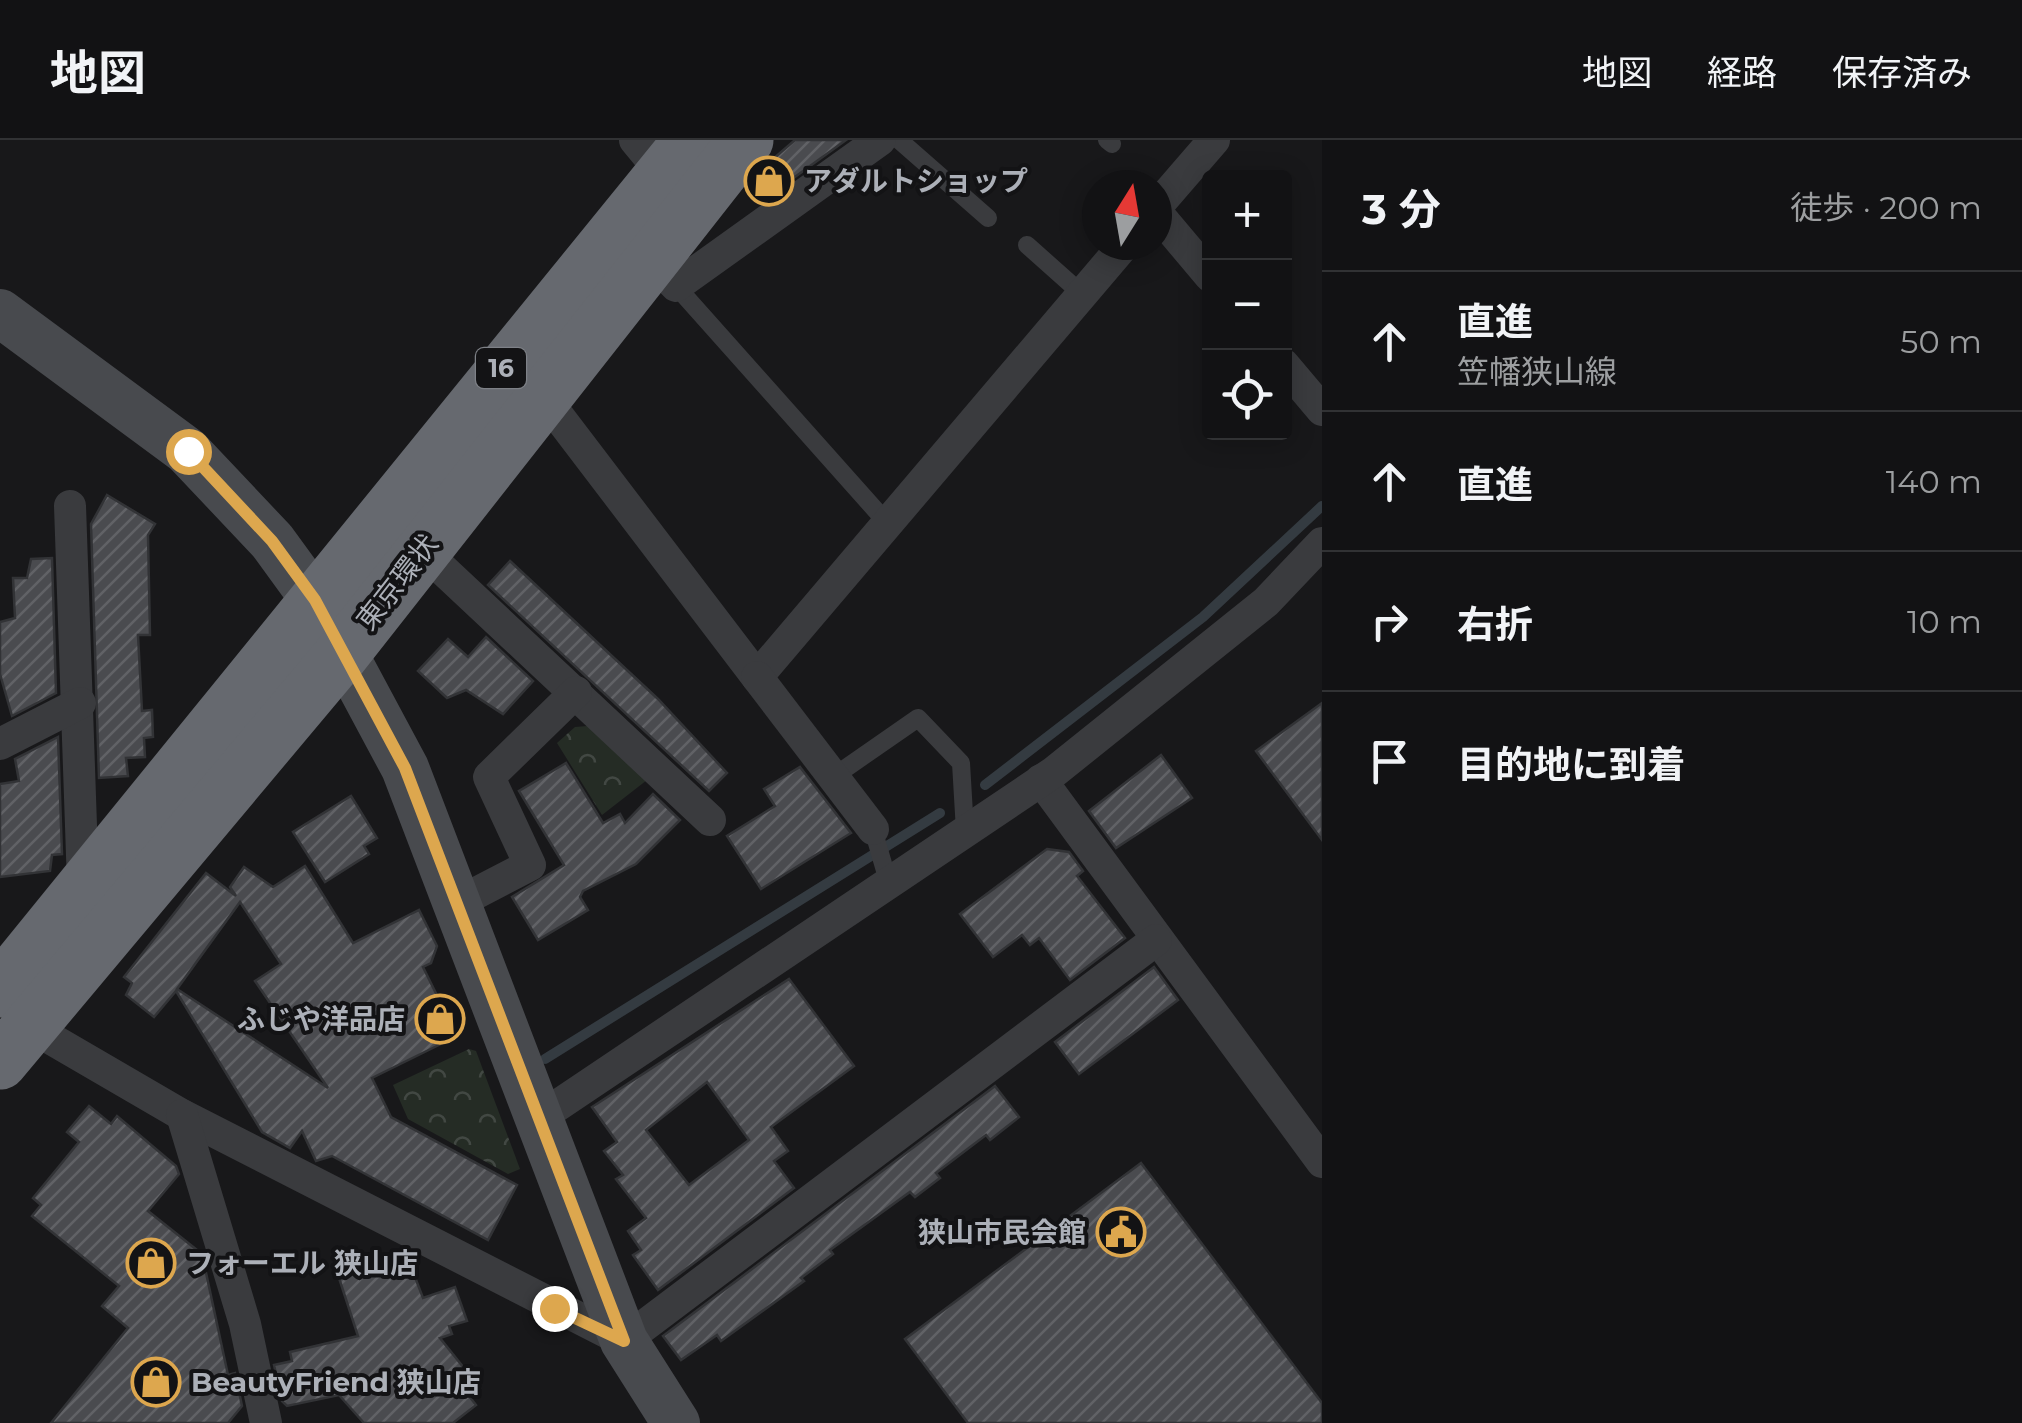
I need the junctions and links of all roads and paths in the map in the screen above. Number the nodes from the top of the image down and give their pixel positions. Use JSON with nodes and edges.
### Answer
{"nodes":[{"id":1,"x":746,"y":140,"type":"edge"},
{"id":2,"x":880,"y":140,"type":"edge"},
{"id":3,"x":899,"y":140,"type":"edge"},
{"id":4,"x":1214,"y":140,"type":"edge"},
{"id":5,"x":663,"y":151,"type":"edge"},
{"id":6,"x":1172,"y":192,"type":"edge"},
{"id":7,"x":988,"y":218,"type":"dead end"},
{"id":8,"x":1172,"y":229,"type":"edge"},
{"id":9,"x":1027,"y":245,"type":"dead end"},
{"id":10,"x":1111,"y":260,"type":"edge"},
{"id":11,"x":1202,"y":266,"type":"edge"},
{"id":12,"x":663,"y":272,"type":"junction"},
{"id":13,"x":1082,"y":294,"type":"junction"},
{"id":14,"x":0,"y":313,"type":"edge"},
{"id":15,"x":1292,"y":374,"type":"edge"},
{"id":16,"x":543,"y":396,"type":"junction"},
{"id":17,"x":1322,"y":410,"type":"edge"},
{"id":18,"x":70,"y":506,"type":"dead end"},
{"id":19,"x":888,"y":524,"type":"junction"},
{"id":20,"x":1322,"y":543,"type":"edge"},
{"id":21,"x":422,"y":550,"type":"junction"},
{"id":22,"x":315,"y":600,"type":"junction"},
{"id":23,"x":342,"y":654,"type":"junction"},
{"id":24,"x":756,"y":677,"type":"junction"},
{"id":25,"x":576,"y":692,"type":"junction"},
{"id":26,"x":80,"y":704,"type":"junction"},
{"id":27,"x":0,"y":744,"type":"edge"},
{"id":28,"x":833,"y":777,"type":"junction"},
{"id":29,"x":1042,"y":780,"type":"junction"},
{"id":30,"x":710,"y":820,"type":"dead end"},
{"id":31,"x":873,"y":830,"type":"joint"},
{"id":32,"x":965,"y":831,"type":"junction"},
{"id":33,"x":888,"y":881,"type":"junction"},
{"id":34,"x":83,"y":884,"type":"junction"},
{"id":35,"x":460,"y":902,"type":"junction"},
{"id":36,"x":1156,"y":940,"type":"junction"},
{"id":37,"x":7,"y":1022,"type":"edge"},
{"id":38,"x":182,"y":1115,"type":"junction"},
{"id":39,"x":536,"y":1120,"type":"junction"},
{"id":40,"x":1322,"y":1162,"type":"edge"},
{"id":41,"x":624,"y":1341,"type":"junction"},
{"id":42,"x":658,"y":1411,"type":"edge"},
{"id":43,"x":266,"y":1423,"type":"edge"}],
"edges":[{"from":1,"to":12,"type":"highway","name":"東京環状","number":"16"},
{"from":2,"to":12,"type":"street"},
{"from":3,"to":7,"type":"lane"},
{"from":4,"to":6,"type":"street"},
{"from":5,"to":22,"type":"highway","name":"東京環状","number":"16"},
{"from":8,"to":11,"type":"street"},
{"from":9,"to":13,"type":"lane"},
{"from":10,"to":13,"type":"street"},
{"from":12,"to":16,"type":"highway","name":"東京環状","number":"16"},
{"from":12,"to":19,"type":"lane"},
{"from":13,"to":19,"type":"street"},
{"from":14,"to":22,"type":"street"},
{"from":15,"to":17,"type":"street"},
{"from":16,"to":21,"type":"highway","name":"東京環状","number":"16"},
{"from":16,"to":24,"type":"street"},
{"from":18,"to":26,"type":"street"},
{"from":19,"to":24,"type":"street"},
{"from":20,"to":29,"type":"street"},
{"from":21,"to":23,"type":"highway","name":"東京環状","number":"16"},
{"from":21,"to":25,"type":"street"},
{"from":22,"to":23,"type":"street"},
{"from":22,"to":34,"type":"highway","name":"東京環状","number":"16"},
{"from":23,"to":35,"type":"street"},
{"from":23,"to":37,"type":"highway","name":"東京環状","number":"16"},
{"from":24,"to":28,"type":"street"},
{"from":25,"to":30,"type":"street"},
{"from":25,"to":35,"type":"street"},
{"from":26,"to":27,"type":"street"},
{"from":26,"to":34,"type":"street"},
{"from":28,"to":31,"type":"street"},
{"from":28,"to":32,"type":"lane"},
{"from":29,"to":32,"type":"street"},
{"from":29,"to":36,"type":"street"},
{"from":31,"to":33,"type":"lane"},
{"from":32,"to":33,"type":"street"},
{"from":33,"to":39,"type":"street"},
{"from":34,"to":37,"type":"highway","name":"東京環状","number":"16"},
{"from":35,"to":39,"type":"street"},
{"from":36,"to":40,"type":"street"},
{"from":36,"to":41,"type":"street"},
{"from":37,"to":38,"type":"street"},
{"from":38,"to":41,"type":"street"},
{"from":38,"to":43,"type":"street"},
{"from":39,"to":41,"type":"street"},
{"from":41,"to":42,"type":"street"}]}
